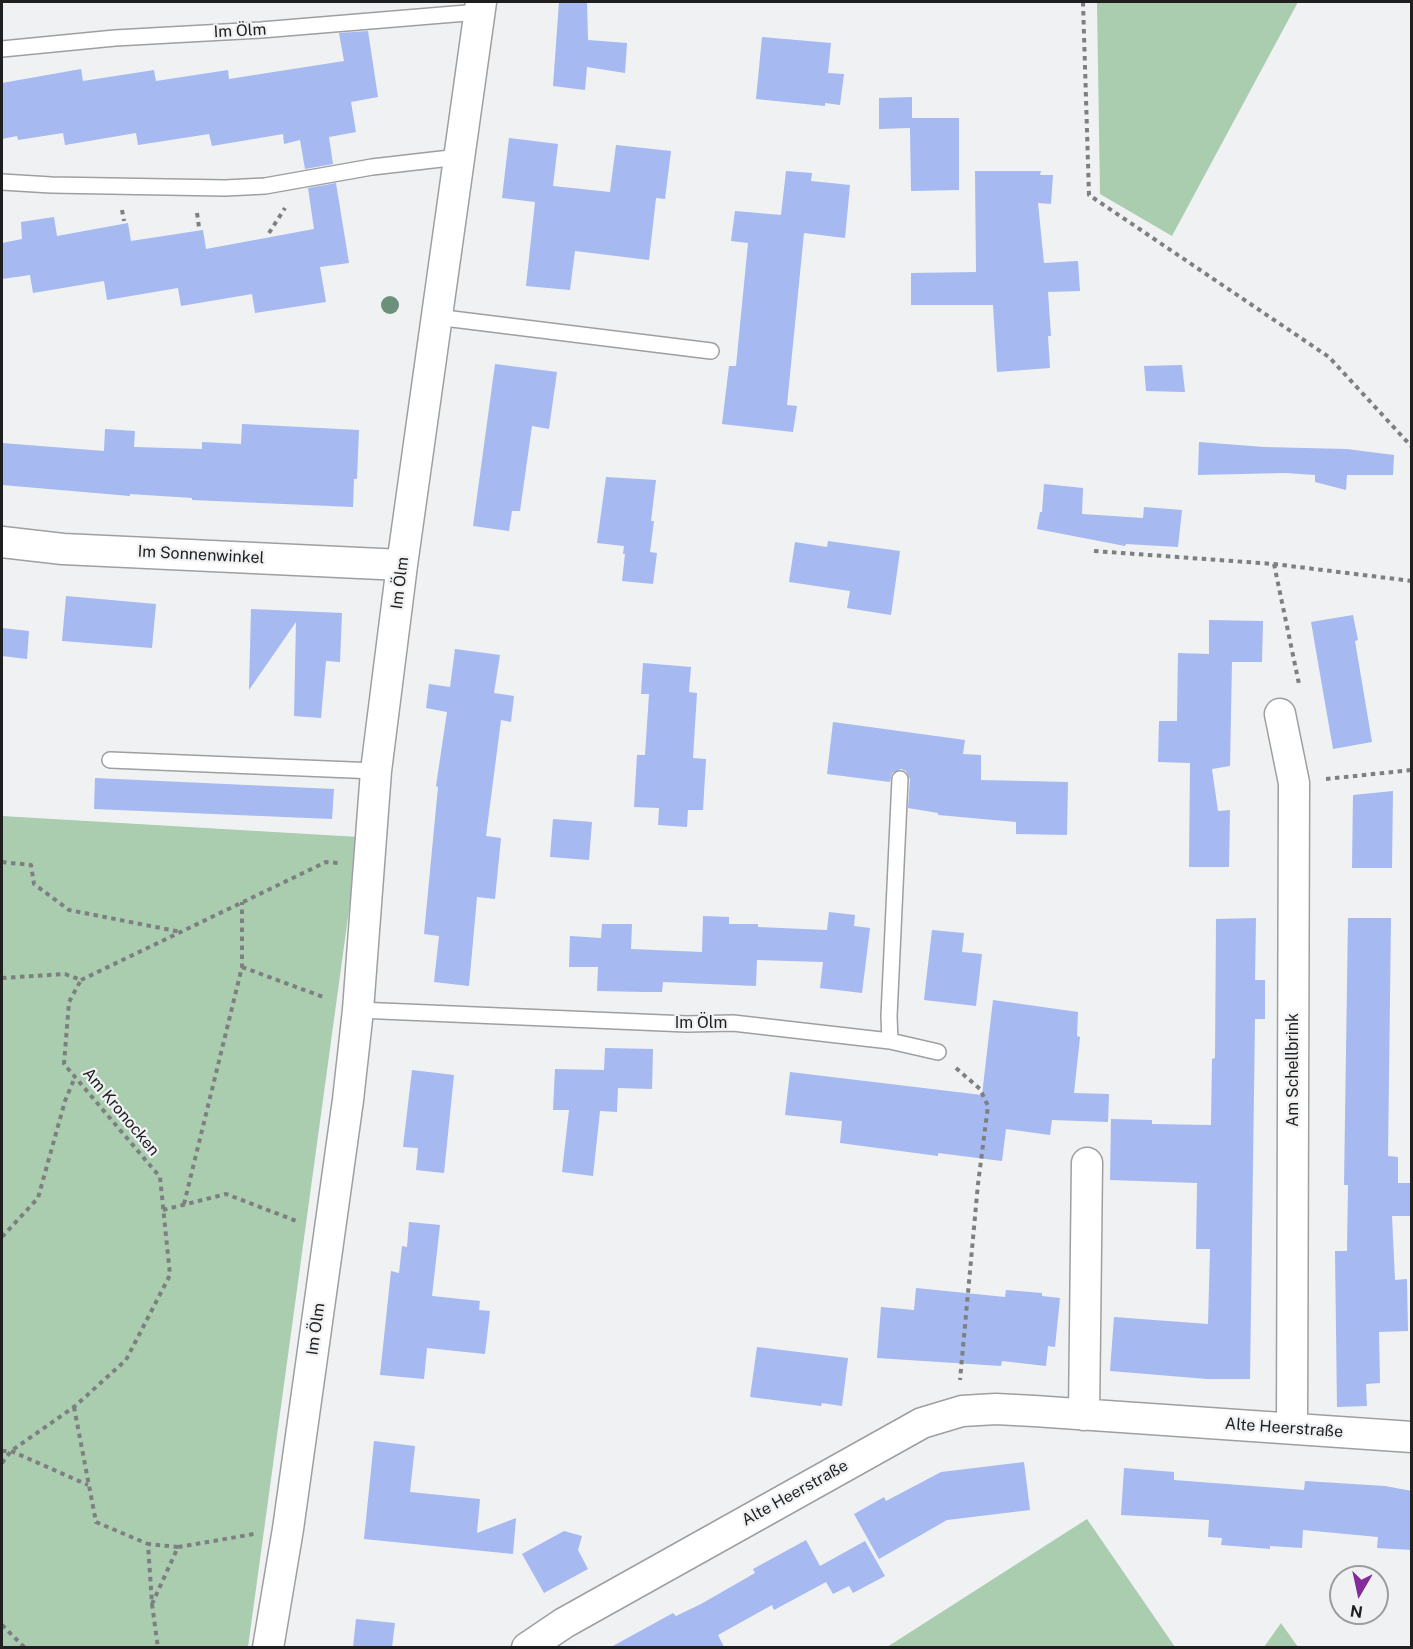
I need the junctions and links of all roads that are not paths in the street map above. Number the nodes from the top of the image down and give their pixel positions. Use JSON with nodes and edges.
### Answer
{"nodes":[{"id":1,"x":480,"y":7,"type":"edge"},
{"id":2,"x":2,"y":49,"type":"edge"},
{"id":3,"x":459,"y":158,"type":"junction"},
{"id":4,"x":2,"y":182,"type":"edge"},
{"id":5,"x":436,"y":317,"type":"junction"},
{"id":6,"x":711,"y":351,"type":"dead end"},
{"id":7,"x":2,"y":542,"type":"edge"},
{"id":8,"x":402,"y":565,"type":"junction"},
{"id":9,"x":1280,"y":714,"type":"road end"},
{"id":10,"x":110,"y":760,"type":"dead end"},
{"id":11,"x":375,"y":771,"type":"junction"},
{"id":12,"x":900,"y":779,"type":"dead end"},
{"id":13,"x":358,"y":1010,"type":"junction"},
{"id":14,"x":890,"y":1041,"type":"junction"},
{"id":15,"x":938,"y":1052,"type":"road end"},
{"id":16,"x":1087,"y":1162,"type":"dead end"},
{"id":17,"x":1084,"y":1415,"type":"junction"},
{"id":18,"x":1292,"y":1428,"type":"junction"},
{"id":19,"x":1412,"y":1437,"type":"edge"},
{"id":20,"x":268,"y":1647,"type":"edge"},
{"id":21,"x":527,"y":1647,"type":"edge"}],
"edges":[{"from":1,"to":2,"type":"lane","name":"Im Ölm"},
{"from":1,"to":3,"type":"street","name":"Im Ölm"},
{"from":3,"to":4,"type":"lane"},
{"from":3,"to":5,"type":"street","name":"Im Ölm"},
{"from":5,"to":6,"type":"lane"},
{"from":5,"to":8,"type":"street","name":"Im Ölm"},
{"from":7,"to":8,"type":"street","name":"Im Sonnenwinkel"},
{"from":8,"to":11,"type":"street","name":"Im Ölm"},
{"from":9,"to":18,"type":"street","name":"Am Schellbrink"},
{"from":10,"to":11,"type":"lane"},
{"from":11,"to":13,"type":"street","name":"Im Ölm"},
{"from":12,"to":14,"type":"lane"},
{"from":13,"to":14,"type":"lane","name":"Im Ölm"},
{"from":13,"to":20,"type":"street","name":"Im Ölm"},
{"from":14,"to":15,"type":"lane","name":"Im Ölm"},
{"from":16,"to":17,"type":"street"},
{"from":17,"to":18,"type":"street","name":"Alte Heerstraße"},
{"from":17,"to":21,"type":"street","name":"Alte Heerstraße"},
{"from":18,"to":19,"type":"street","name":"Alte Heerstraße"}]}
